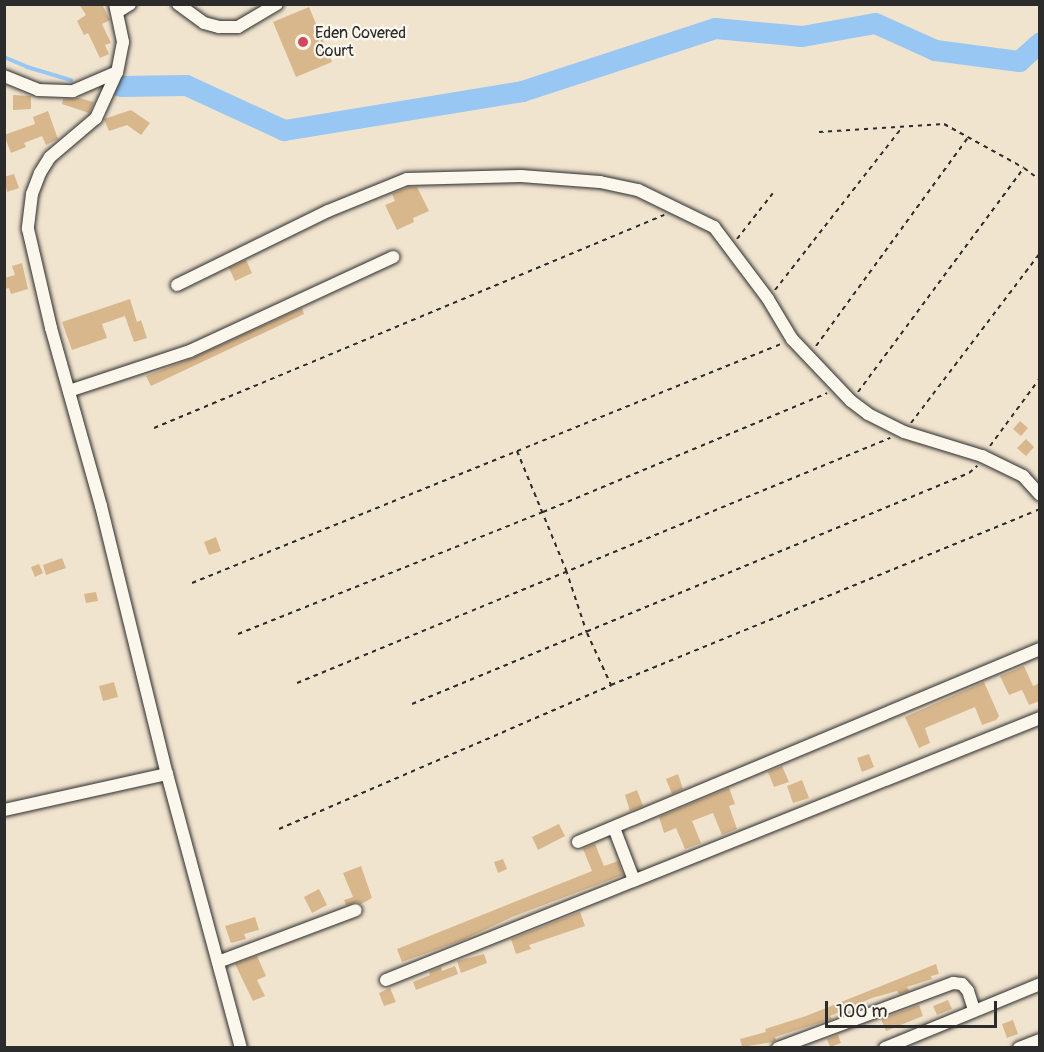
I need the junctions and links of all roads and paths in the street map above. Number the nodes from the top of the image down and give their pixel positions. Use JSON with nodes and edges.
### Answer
{"nodes":[{"id":1,"x":130,"y":4,"type":"edge"},
{"id":2,"x":178,"y":4,"type":"edge"},
{"id":3,"x":277,"y":4,"type":"edge"},
{"id":4,"x":117,"y":8,"type":"edge"},
{"id":5,"x":117,"y":72,"type":"junction"},
{"id":6,"x":4,"y":76,"type":"edge"},
{"id":7,"x":901,"y":129,"type":"junction"},
{"id":8,"x":819,"y":132,"type":"dead end"},
{"id":9,"x":969,"y":136,"type":"junction"},
{"id":10,"x":1024,"y":168,"type":"junction"},
{"id":11,"x":1040,"y":180,"type":"edge"},
{"id":12,"x":773,"y":193,"type":"dead end"},
{"id":13,"x":680,"y":208,"type":"junction"},
{"id":14,"x":731,"y":246,"type":"junction"},
{"id":15,"x":1040,"y":253,"type":"edge"},
{"id":16,"x":393,"y":257,"type":"dead end"},
{"id":17,"x":177,"y":285,"type":"dead end"},
{"id":18,"x":768,"y":299,"type":"junction"},
{"id":19,"x":792,"y":339,"type":"junction"},
{"id":20,"x":809,"y":356,"type":"junction"},
{"id":21,"x":1040,"y":378,"type":"edge"},
{"id":22,"x":838,"y":388,"type":"junction"},
{"id":23,"x":69,"y":391,"type":"junction"},
{"id":24,"x":851,"y":401,"type":"junction"},
{"id":25,"x":154,"y":428,"type":"dead end"},
{"id":26,"x":904,"y":432,"type":"junction"},
{"id":27,"x":517,"y":451,"type":"junction"},
{"id":28,"x":982,"y":456,"type":"junction"},
{"id":29,"x":1040,"y":495,"type":"edge"},
{"id":30,"x":1040,"y":510,"type":"edge"},
{"id":31,"x":543,"y":512,"type":"junction"},
{"id":32,"x":566,"y":570,"type":"junction"},
{"id":33,"x":192,"y":583,"type":"dead end"},
{"id":34,"x":587,"y":633,"type":"junction"},
{"id":35,"x":238,"y":634,"type":"dead end"},
{"id":36,"x":1040,"y":649,"type":"edge"},
{"id":37,"x":297,"y":683,"type":"dead end"},
{"id":38,"x":611,"y":685,"type":"junction"},
{"id":39,"x":412,"y":704,"type":"dead end"},
{"id":40,"x":1040,"y":718,"type":"edge"},
{"id":41,"x":167,"y":774,"type":"junction"},
{"id":42,"x":4,"y":810,"type":"edge"},
{"id":43,"x":614,"y":828,"type":"junction"},
{"id":44,"x":279,"y":829,"type":"dead end"},
{"id":45,"x":578,"y":842,"type":"dead end"},
{"id":46,"x":634,"y":880,"type":"junction"},
{"id":47,"x":356,"y":910,"type":"dead end"},
{"id":48,"x":218,"y":962,"type":"junction"},
{"id":49,"x":386,"y":980,"type":"dead end"},
{"id":50,"x":1040,"y":984,"type":"edge"},
{"id":51,"x":974,"y":1010,"type":"junction"},
{"id":52,"x":1040,"y":1040,"type":"edge"},
{"id":53,"x":241,"y":1047,"type":"edge"},
{"id":54,"x":778,"y":1047,"type":"edge"},
{"id":55,"x":885,"y":1047,"type":"edge"},
{"id":56,"x":1019,"y":1047,"type":"edge"}],
"edges":[{"from":1,"to":4,"type":"street"},
{"from":2,"to":3,"type":"street"},
{"from":4,"to":5,"type":"street"},
{"from":5,"to":6,"type":"street"},
{"from":5,"to":23,"type":"street"},
{"from":7,"to":8,"type":"path"},
{"from":7,"to":9,"type":"path"},
{"from":7,"to":18,"type":"path"},
{"from":9,"to":10,"type":"path"},
{"from":9,"to":20,"type":"path"},
{"from":10,"to":11,"type":"path"},
{"from":10,"to":24,"type":"path"},
{"from":12,"to":14,"type":"path"},
{"from":13,"to":14,"type":"street"},
{"from":13,"to":17,"type":"street"},
{"from":13,"to":25,"type":"path"},
{"from":14,"to":18,"type":"street"},
{"from":15,"to":26,"type":"path"},
{"from":16,"to":23,"type":"street"},
{"from":18,"to":19,"type":"street"},
{"from":19,"to":20,"type":"street"},
{"from":19,"to":27,"type":"path"},
{"from":20,"to":22,"type":"street"},
{"from":21,"to":28,"type":"path"},
{"from":22,"to":24,"type":"street"},
{"from":22,"to":31,"type":"path"},
{"from":23,"to":41,"type":"street"},
{"from":24,"to":26,"type":"street"},
{"from":26,"to":28,"type":"street"},
{"from":26,"to":32,"type":"path"},
{"from":27,"to":31,"type":"path"},
{"from":27,"to":33,"type":"path"},
{"from":28,"to":29,"type":"street"},
{"from":28,"to":34,"type":"path"},
{"from":30,"to":38,"type":"path"},
{"from":31,"to":32,"type":"path"},
{"from":31,"to":35,"type":"path"},
{"from":32,"to":34,"type":"path"},
{"from":32,"to":37,"type":"path"},
{"from":34,"to":38,"type":"path"},
{"from":34,"to":39,"type":"path"},
{"from":36,"to":43,"type":"street"},
{"from":38,"to":44,"type":"path"},
{"from":40,"to":46,"type":"street"},
{"from":41,"to":42,"type":"street"},
{"from":41,"to":48,"type":"street"},
{"from":43,"to":45,"type":"street"},
{"from":43,"to":46,"type":"street"},
{"from":46,"to":49,"type":"street"},
{"from":47,"to":48,"type":"street"},
{"from":48,"to":53,"type":"street"},
{"from":50,"to":51,"type":"street"},
{"from":51,"to":54,"type":"street"},
{"from":51,"to":55,"type":"street"},
{"from":52,"to":56,"type":"street"}]}
